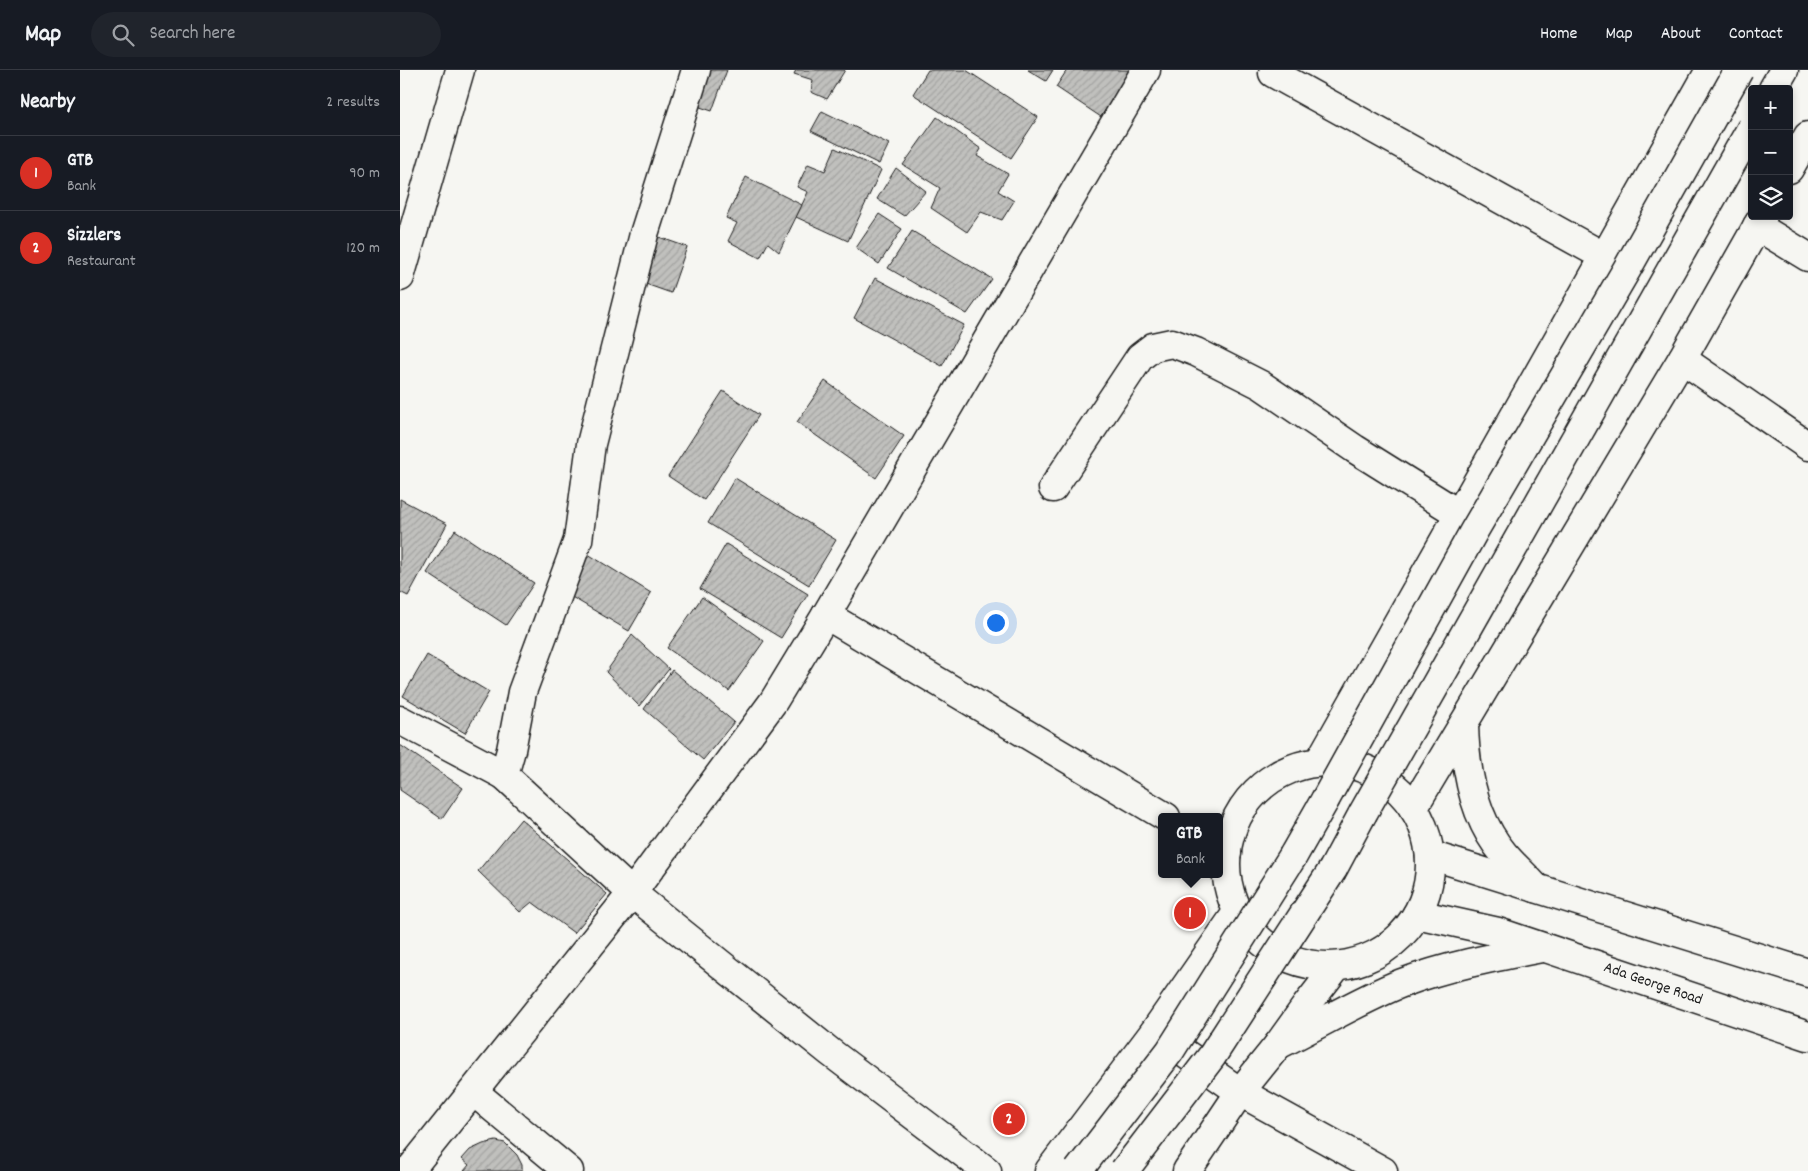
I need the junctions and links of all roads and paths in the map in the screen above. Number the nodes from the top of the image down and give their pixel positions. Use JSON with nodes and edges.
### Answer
{"nodes":[{"id":1,"x":460,"y":70,"type":"edge"},
{"id":2,"x":696,"y":70,"type":"edge"},
{"id":3,"x":1146,"y":70,"type":"edge"},
{"id":4,"x":1710,"y":70,"type":"edge"},
{"id":5,"x":1739,"y":70,"type":"edge"},
{"id":6,"x":1784,"y":70,"type":"edge"},
{"id":7,"x":1273,"y":73,"type":"dead end"},
{"id":8,"x":1775,"y":85,"type":"edge"},
{"id":9,"x":1750,"y":130,"type":"edge"},
{"id":10,"x":1808,"y":136,"type":"edge"},
{"id":11,"x":1793,"y":162,"type":"edge"},
{"id":12,"x":1760,"y":221,"type":"edge"},
{"id":13,"x":1605,"y":257,"type":"junction"},
{"id":14,"x":1808,"y":257,"type":"edge"},
{"id":15,"x":400,"y":278,"type":"edge"},
{"id":16,"x":1682,"y":359,"type":"junction"},
{"id":17,"x":1808,"y":446,"type":"edge"},
{"id":18,"x":1053,"y":488,"type":"dead end"},
{"id":19,"x":1458,"y":514,"type":"junction"},
{"id":20,"x":826,"y":615,"type":"junction"},
{"id":21,"x":400,"y":720,"type":"edge"},
{"id":22,"x":1464,"y":724,"type":"junction"},
{"id":23,"x":1320,"y":762,"type":"junction"},
{"id":24,"x":504,"y":775,"type":"junction"},
{"id":25,"x":1413,"y":808,"type":"junction"},
{"id":26,"x":1159,"y":813,"type":"edge"},
{"id":27,"x":1223,"y":850,"type":"edge"},
{"id":28,"x":1430,"y":855,"type":"junction"},
{"id":29,"x":1538,"y":889,"type":"junction"},
{"id":30,"x":632,"y":893,"type":"junction"},
{"id":31,"x":1238,"y":911,"type":"junction"},
{"id":32,"x":1417,"y":914,"type":"junction"},
{"id":33,"x":1545,"y":947,"type":"junction"},
{"id":34,"x":1337,"y":966,"type":"junction"},
{"id":35,"x":1808,"y":973,"type":"edge"},
{"id":36,"x":1154,"y":1032,"type":"junction"},
{"id":37,"x":1808,"y":1036,"type":"edge"},
{"id":38,"x":1278,"y":1045,"type":"junction"},
{"id":39,"x":474,"y":1092,"type":"junction"},
{"id":40,"x":1240,"y":1092,"type":"junction"},
{"id":41,"x":409,"y":1171,"type":"edge"},
{"id":42,"x":569,"y":1171,"type":"edge"},
{"id":43,"x":987,"y":1171,"type":"edge"},
{"id":44,"x":1049,"y":1171,"type":"edge"},
{"id":45,"x":1078,"y":1171,"type":"edge"},
{"id":46,"x":1124,"y":1171,"type":"edge"},
{"id":47,"x":1187,"y":1171,"type":"edge"},
{"id":48,"x":1383,"y":1171,"type":"edge"}],
"edges":[{"from":1,"to":15,"type":"main road"},
{"from":2,"to":24,"type":"main road"},
{"from":3,"to":20,"type":"main road"},
{"from":4,"to":13,"type":"main road"},
{"from":5,"to":45,"type":"main road","bridge":true},
{"from":6,"to":8,"type":"main road"},
{"from":7,"to":13,"type":"main road"},
{"from":9,"to":46,"type":"main road","bridge":true},
{"from":10,"to":11,"type":"main road"},
{"from":12,"to":14,"type":"main road"},
{"from":12,"to":16,"type":"main road"},
{"from":13,"to":19,"type":"main road"},
{"from":16,"to":17,"type":"main road"},
{"from":16,"to":22,"type":"main road"},
{"from":18,"to":19,"type":"main road"},
{"from":19,"to":23,"type":"main road"},
{"from":20,"to":26,"type":"main road"},
{"from":20,"to":30,"type":"main road"},
{"from":21,"to":24,"type":"main road"},
{"from":22,"to":25,"type":"main road"},
{"from":22,"to":29,"type":"main road"},
{"from":23,"to":25,"type":"main road"},
{"from":23,"to":27,"type":"main road"},
{"from":24,"to":30,"type":"main road"},
{"from":25,"to":28,"type":"main road"},
{"from":27,"to":31,"type":"main road"},
{"from":28,"to":29,"type":"main road"},
{"from":28,"to":32,"type":"main road"},
{"from":29,"to":35,"type":"main road"},
{"from":30,"to":39,"type":"main road"},
{"from":30,"to":43,"type":"main road"},
{"from":31,"to":34,"type":"main road"},
{"from":31,"to":36,"type":"main road"},
{"from":32,"to":33,"type":"main road","name":"Ada George Road"},
{"from":32,"to":34,"type":"main road"},
{"from":33,"to":37,"type":"main road","name":"Ada George Road"},
{"from":33,"to":38,"type":"main road"},
{"from":34,"to":38,"type":"main road"},
{"from":36,"to":40,"type":"main road"},
{"from":36,"to":44,"type":"main road"},
{"from":38,"to":40,"type":"main road"},
{"from":39,"to":41,"type":"main road"},
{"from":39,"to":42,"type":"main road"},
{"from":40,"to":47,"type":"main road"},
{"from":40,"to":48,"type":"main road"}]}
